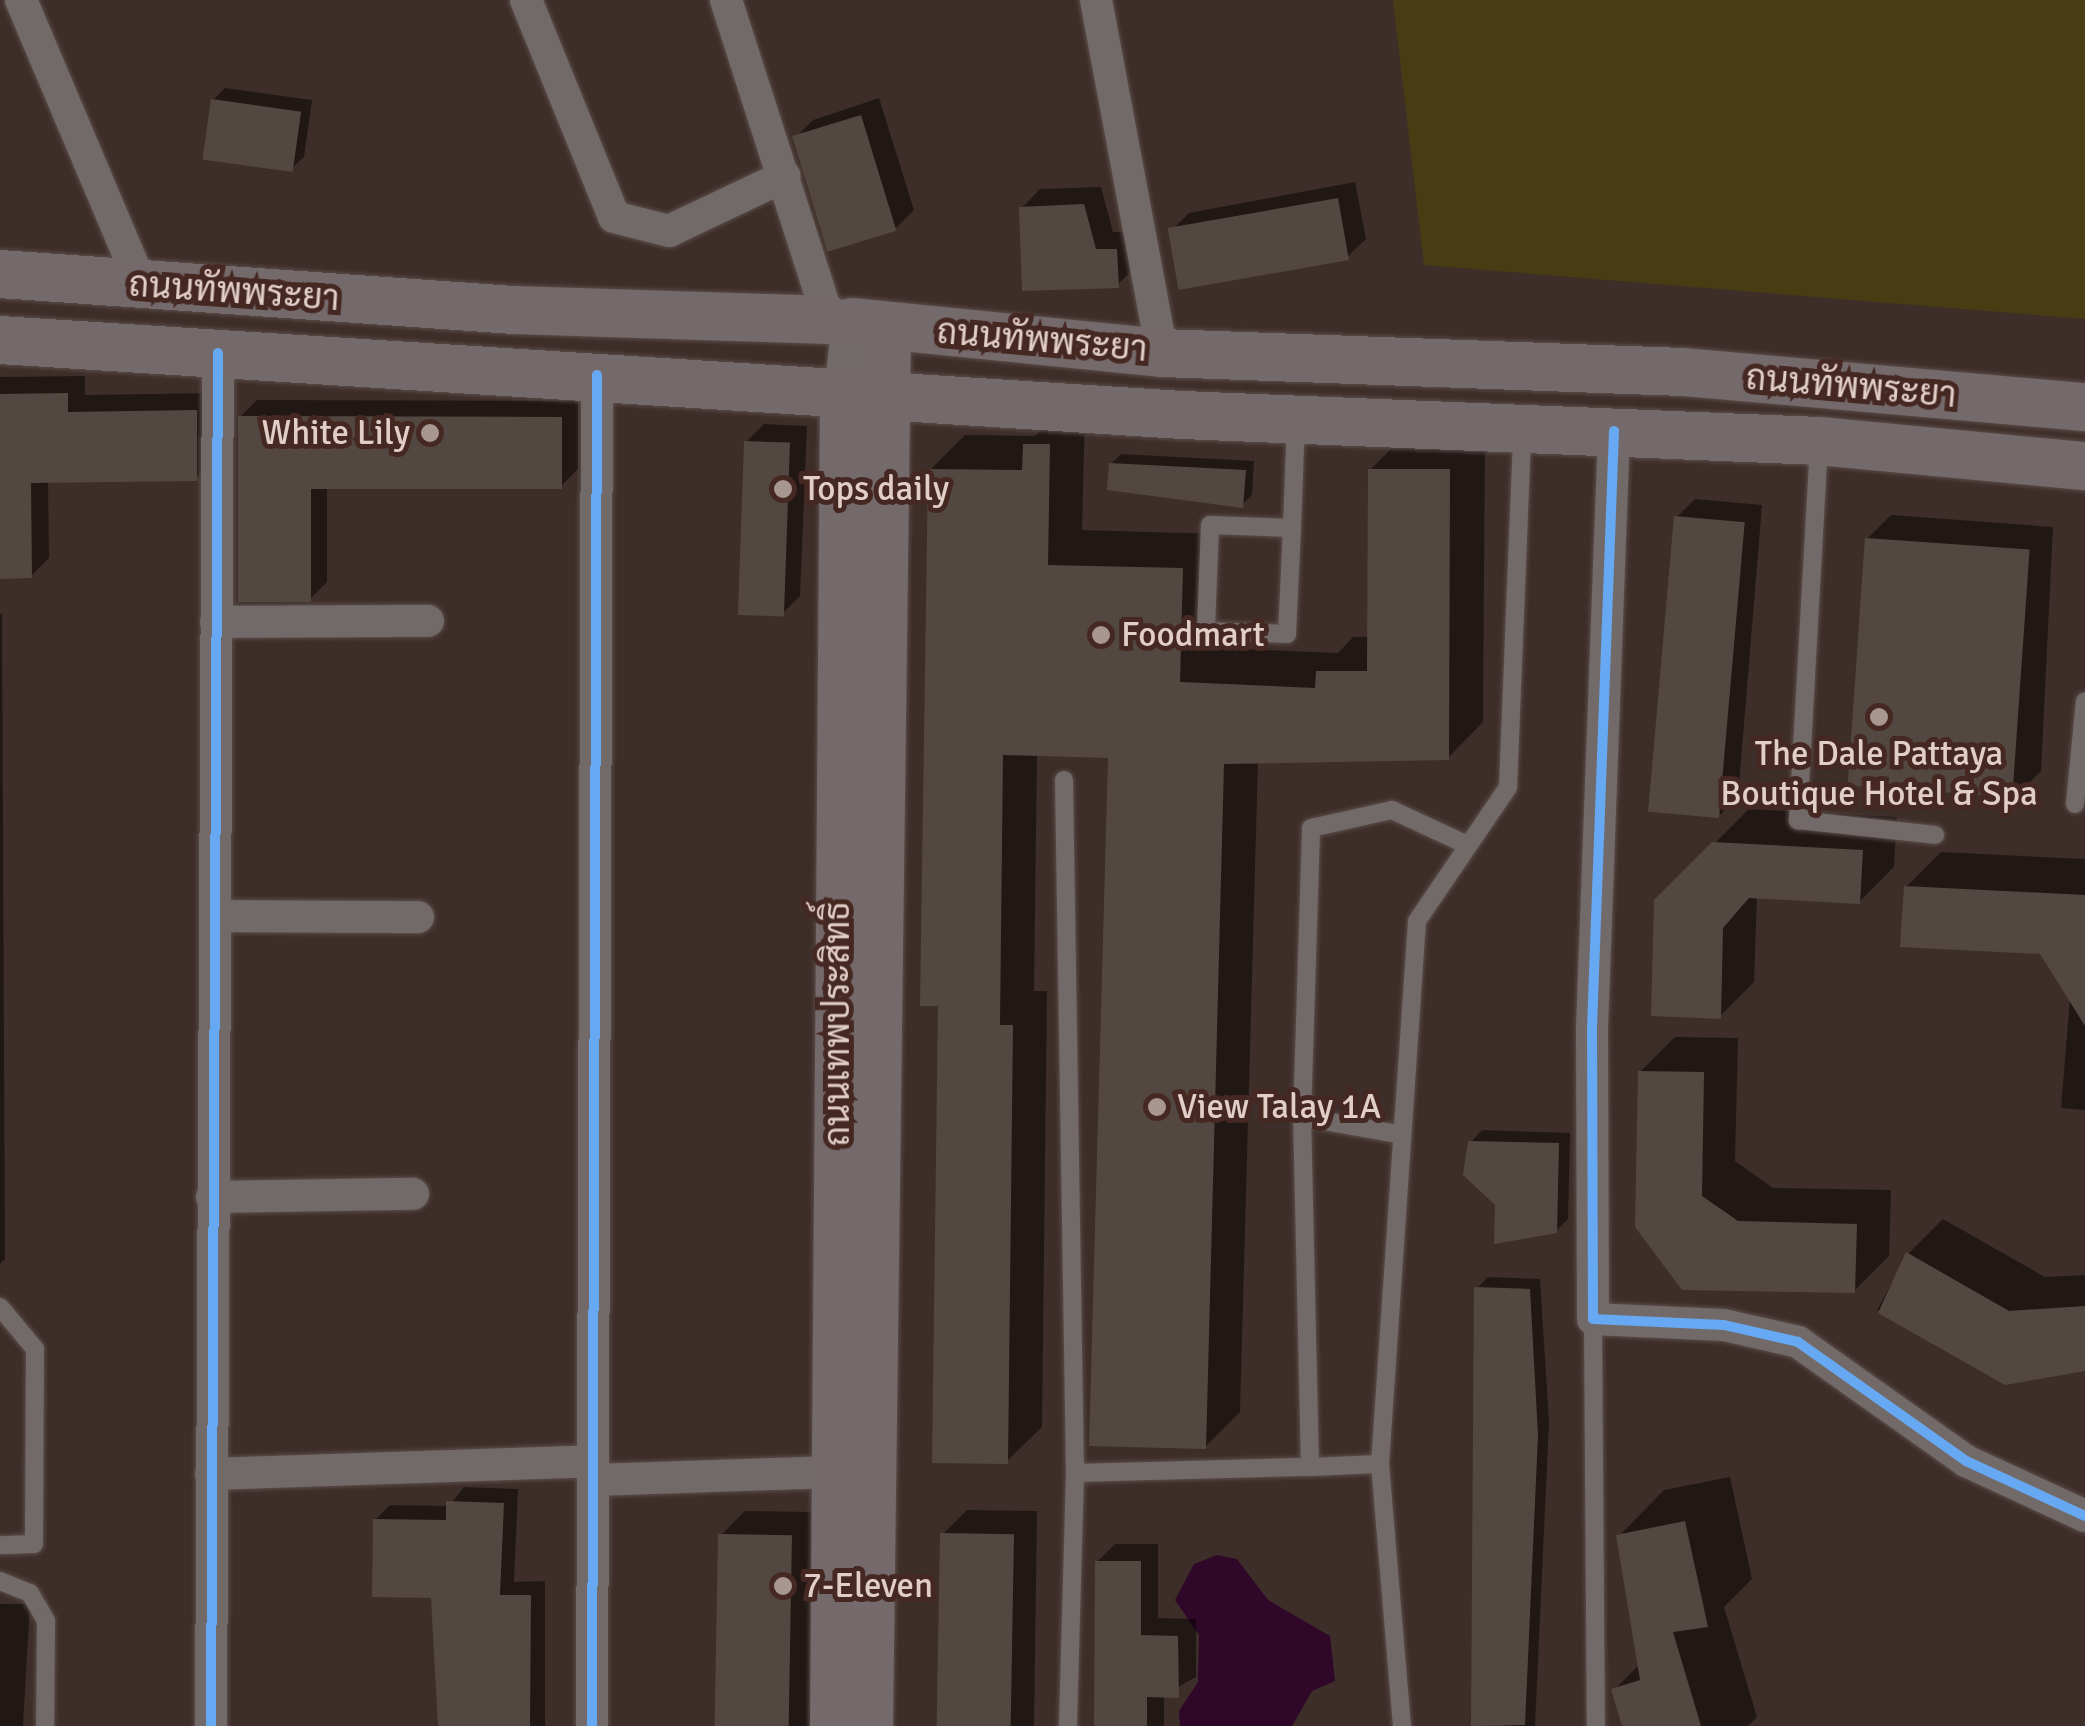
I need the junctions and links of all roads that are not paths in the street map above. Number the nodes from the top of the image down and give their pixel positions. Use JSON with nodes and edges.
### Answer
{"nodes":[{"id":1,"x":21,"y":0,"type":"edge"},
{"id":2,"x":526,"y":0,"type":"edge"},
{"id":3,"x":726,"y":0,"type":"edge"},
{"id":4,"x":1096,"y":0,"type":"edge"},
{"id":5,"x":785,"y":176,"type":"junction"},
{"id":6,"x":0,"y":274,"type":"edge"},
{"id":7,"x":142,"y":286,"type":"junction"},
{"id":8,"x":856,"y":323,"type":"junction"},
{"id":9,"x":0,"y":340,"type":"edge"},
{"id":10,"x":218,"y":352,"type":"junction"},
{"id":11,"x":1162,"y":353,"type":"junction"},
{"id":12,"x":597,"y":375,"type":"junction"},
{"id":13,"x":865,"y":394,"type":"junction"},
{"id":14,"x":2085,"y":407,"type":"edge"},
{"id":15,"x":1296,"y":419,"type":"junction"},
{"id":16,"x":1522,"y":425,"type":"junction"},
{"id":17,"x":1614,"y":431,"type":"junction"},
{"id":18,"x":1819,"y":441,"type":"junction"},
{"id":19,"x":2085,"y":466,"type":"edge"},
{"id":20,"x":1292,"y":528,"type":"junction"},
{"id":21,"x":428,"y":621,"type":"dead end"},
{"id":22,"x":216,"y":622,"type":"junction"},
{"id":23,"x":2085,"y":702,"type":"edge"},
{"id":24,"x":1064,"y":780,"type":"dead end"},
{"id":25,"x":2074,"y":804,"type":"dead end"},
{"id":26,"x":1935,"y":834,"type":"dead end"},
{"id":27,"x":1463,"y":843,"type":"junction"},
{"id":28,"x":216,"y":916,"type":"junction"},
{"id":29,"x":418,"y":917,"type":"dead end"},
{"id":30,"x":1302,"y":1117,"type":"junction"},
{"id":31,"x":1397,"y":1134,"type":"junction"},
{"id":32,"x":413,"y":1194,"type":"dead end"},
{"id":33,"x":212,"y":1198,"type":"junction"},
{"id":34,"x":0,"y":1307,"type":"edge"},
{"id":35,"x":1593,"y":1319,"type":"junction"},
{"id":36,"x":1380,"y":1464,"type":"junction"},
{"id":37,"x":1310,"y":1467,"type":"junction"},
{"id":38,"x":594,"y":1471,"type":"junction"},
{"id":39,"x":835,"y":1472,"type":"junction"},
{"id":40,"x":1075,"y":1473,"type":"junction"},
{"id":41,"x":211,"y":1474,"type":"junction"},
{"id":42,"x":2085,"y":1516,"type":"edge"},
{"id":43,"x":0,"y":1544,"type":"edge"},
{"id":44,"x":0,"y":1581,"type":"edge"},
{"id":45,"x":46,"y":1726,"type":"edge"},
{"id":46,"x":211,"y":1726,"type":"edge"},
{"id":47,"x":592,"y":1726,"type":"edge"},
{"id":48,"x":834,"y":1726,"type":"edge"},
{"id":49,"x":869,"y":1726,"type":"edge"},
{"id":50,"x":1068,"y":1726,"type":"edge"},
{"id":51,"x":1402,"y":1726,"type":"edge"},
{"id":52,"x":1596,"y":1726,"type":"edge"}],
"edges":[{"from":1,"to":7,"type":"street"},
{"from":2,"to":5,"type":"street"},
{"from":3,"to":5,"type":"street"},
{"from":4,"to":11,"type":"street"},
{"from":5,"to":8,"type":"street"},
{"from":6,"to":7,"type":"main road","name":"ถนนทัพพระยา"},
{"from":7,"to":8,"type":"main road","name":"ถนนทัพพระยา"},
{"from":8,"to":11,"type":"main road","name":"ถนนทัพพระยา"},
{"from":8,"to":13,"type":"main road","name":"ถนนเทพประสิทธิ์"},
{"from":9,"to":10,"type":"main road","name":"ถนนทัพพระยา"},
{"from":10,"to":12,"type":"main road","name":"ถนนทัพพระยา"},
{"from":10,"to":22,"type":"street"},
{"from":11,"to":14,"type":"main road","name":"ถนนทัพพระยา"},
{"from":12,"to":13,"type":"main road","name":"ถนนทัพพระยา"},
{"from":12,"to":38,"type":"street"},
{"from":13,"to":15,"type":"main road","name":"ถนนทัพพระยา"},
{"from":13,"to":39,"type":"main road","name":"ถนนเทพประสิทธิ์"},
{"from":13,"to":49,"type":"main road","name":"ถนนเทพประสิทธิ์"},
{"from":15,"to":16,"type":"main road","name":"ถนนทัพพระยา"},
{"from":15,"to":20,"type":"lane"},
{"from":16,"to":17,"type":"main road","name":"ถนนทัพพระยา"},
{"from":16,"to":27,"type":"lane"},
{"from":17,"to":18,"type":"main road","name":"ถนนทัพพระยา"},
{"from":17,"to":35,"type":"street"},
{"from":18,"to":19,"type":"main road","name":"ถนนทัพพระยา"},
{"from":18,"to":26,"type":"lane"},
{"from":20,"to":20,"type":"lane"},
{"from":21,"to":22,"type":"street"},
{"from":22,"to":28,"type":"street"},
{"from":23,"to":25,"type":"lane"},
{"from":24,"to":40,"type":"lane"},
{"from":27,"to":30,"type":"lane"},
{"from":27,"to":31,"type":"lane"},
{"from":28,"to":29,"type":"street"},
{"from":28,"to":33,"type":"street"},
{"from":30,"to":31,"type":"lane"},
{"from":30,"to":37,"type":"lane"},
{"from":31,"to":36,"type":"lane"},
{"from":32,"to":33,"type":"street"},
{"from":33,"to":41,"type":"street"},
{"from":34,"to":43,"type":"lane"},
{"from":35,"to":42,"type":"street"},
{"from":35,"to":52,"type":"lane"},
{"from":36,"to":37,"type":"lane"},
{"from":36,"to":51,"type":"lane"},
{"from":37,"to":40,"type":"lane"},
{"from":38,"to":39,"type":"street"},
{"from":38,"to":41,"type":"street"},
{"from":38,"to":47,"type":"street"},
{"from":39,"to":48,"type":"main road","name":"ถนนเทพประสิทธิ์"},
{"from":40,"to":50,"type":"lane"},
{"from":41,"to":46,"type":"street"},
{"from":44,"to":45,"type":"lane"}]}
